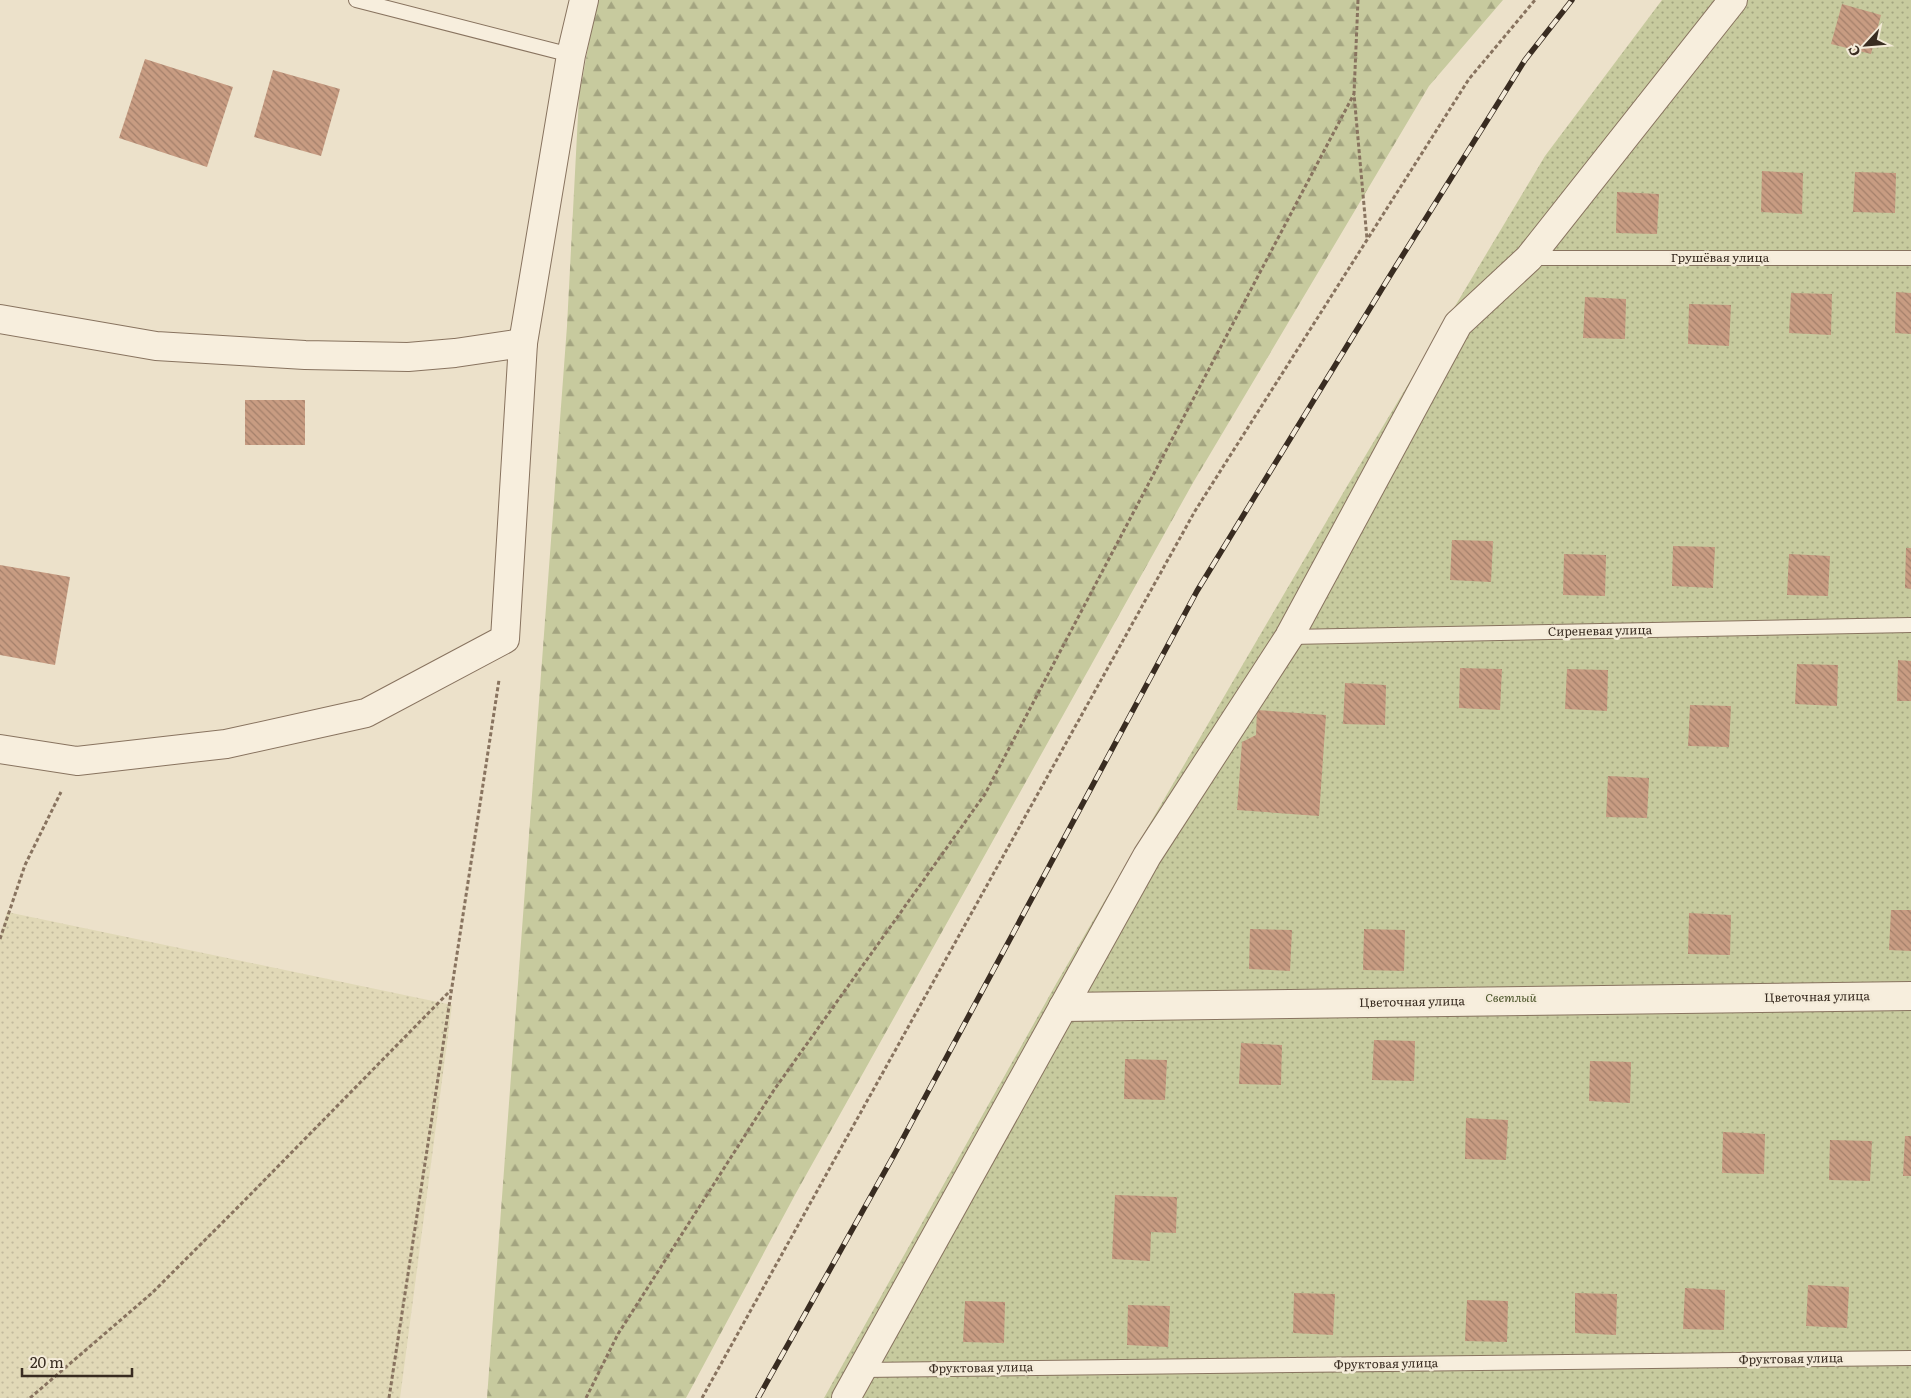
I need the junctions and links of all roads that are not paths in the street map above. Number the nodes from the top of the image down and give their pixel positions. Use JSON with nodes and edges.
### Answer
{"nodes":[{"id":1,"x":356,"y":0,"type":"edge"},
{"id":2,"x":584,"y":0,"type":"edge"},
{"id":3,"x":1733,"y":0,"type":"edge"},
{"id":4,"x":571,"y":55,"type":"junction"},
{"id":5,"x":1529,"y":258,"type":"junction"},
{"id":6,"x":1911,"y":258,"type":"edge"},
{"id":7,"x":0,"y":318,"type":"edge"},
{"id":8,"x":523,"y":343,"type":"junction"},
{"id":9,"x":1911,"y":625,"type":"edge"},
{"id":10,"x":1288,"y":636,"type":"junction"},
{"id":11,"x":0,"y":749,"type":"edge"},
{"id":12,"x":1911,"y":996,"type":"edge"},
{"id":13,"x":1064,"y":1007,"type":"junction"},
{"id":14,"x":1911,"y":1358,"type":"edge"},
{"id":15,"x":861,"y":1370,"type":"junction"},
{"id":16,"x":846,"y":1398,"type":"edge"}],
"edges":[{"from":1,"to":4,"type":"lane"},
{"from":2,"to":4,"type":"street"},
{"from":3,"to":5,"type":"street"},
{"from":4,"to":8,"type":"street"},
{"from":5,"to":6,"type":"lane","name":"Грушёвая улица"},
{"from":5,"to":10,"type":"street"},
{"from":7,"to":8,"type":"street"},
{"from":8,"to":11,"type":"street"},
{"from":9,"to":10,"type":"lane","name":"Сиреневая улица"},
{"from":10,"to":13,"type":"street"},
{"from":12,"to":13,"type":"street","name":"Цветочная улица"},
{"from":13,"to":15,"type":"street"},
{"from":14,"to":15,"type":"lane","name":"Фруктовая улица"},
{"from":15,"to":16,"type":"street"}]}
